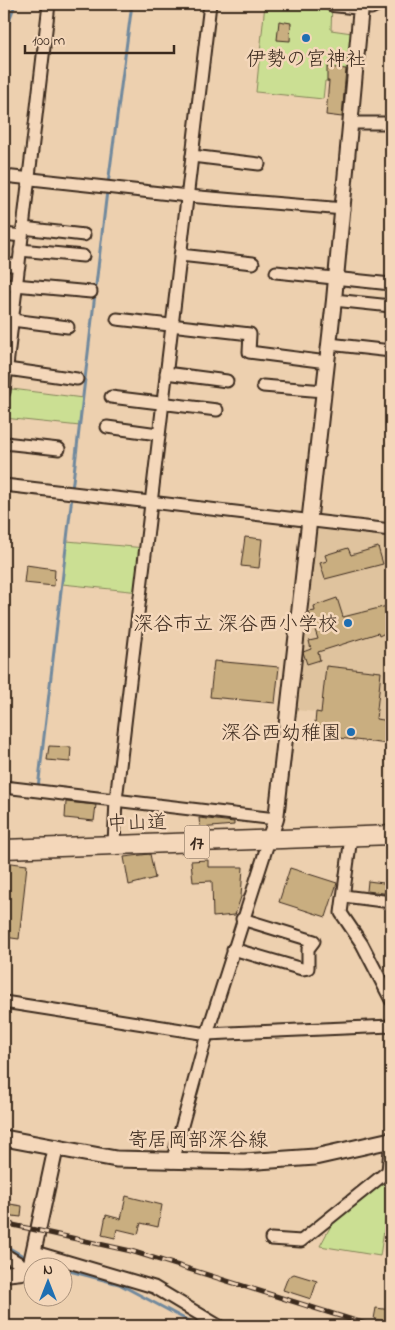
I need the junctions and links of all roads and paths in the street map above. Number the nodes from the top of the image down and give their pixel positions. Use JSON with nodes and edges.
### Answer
{"nodes":[{"id":1,"x":49,"y":4,"type":"edge"},
{"id":2,"x":210,"y":4,"type":"edge"},
{"id":3,"x":333,"y":4,"type":"edge"},
{"id":4,"x":380,"y":4,"type":"edge"},
{"id":5,"x":362,"y":5,"type":"edge"},
{"id":6,"x":351,"y":123,"type":"junction"},
{"id":7,"x":391,"y":123,"type":"edge"},
{"id":8,"x":192,"y":156,"type":"junction"},
{"id":9,"x":259,"y":164,"type":"dead end"},
{"id":10,"x":4,"y":176,"type":"edge"},
{"id":11,"x":29,"y":179,"type":"junction"},
{"id":12,"x":188,"y":196,"type":"junction"},
{"id":13,"x":344,"y":208,"type":"junction"},
{"id":14,"x":22,"y":232,"type":"junction"},
{"id":15,"x":4,"y":234,"type":"edge"},
{"id":16,"x":84,"y":235,"type":"dead end"},
{"id":17,"x":20,"y":250,"type":"junction"},
{"id":18,"x":180,"y":255,"type":"junction"},
{"id":19,"x":83,"y":256,"type":"dead end"},
{"id":20,"x":253,"y":263,"type":"dead end"},
{"id":21,"x":4,"y":264,"type":"edge"},
{"id":22,"x":18,"y":266,"type":"junction"},
{"id":23,"x":276,"y":272,"type":"dead end"},
{"id":24,"x":336,"y":278,"type":"junction"},
{"id":25,"x":4,"y":284,"type":"edge"},
{"id":26,"x":391,"y":284,"type":"edge"},
{"id":27,"x":16,"y":286,"type":"junction"},
{"id":28,"x":91,"y":292,"type":"dead end"},
{"id":29,"x":334,"y":300,"type":"junction"},
{"id":30,"x":391,"y":306,"type":"edge"},
{"id":31,"x":10,"y":315,"type":"edge"},
{"id":32,"x":117,"y":319,"type":"dead end"},
{"id":33,"x":172,"y":325,"type":"junction"},
{"id":34,"x":68,"y":327,"type":"dead end"},
{"id":35,"x":329,"y":344,"type":"junction"},
{"id":36,"x":391,"y":351,"type":"edge"},
{"id":37,"x":6,"y":356,"type":"edge"},
{"id":38,"x":327,"y":362,"type":"junction"},
{"id":39,"x":6,"y":369,"type":"junction"},
{"id":40,"x":166,"y":373,"type":"junction"},
{"id":41,"x":77,"y":378,"type":"dead end"},
{"id":42,"x":227,"y":381,"type":"dead end"},
{"id":43,"x":263,"y":386,"type":"dead end"},
{"id":44,"x":324,"y":391,"type":"junction"},
{"id":45,"x":4,"y":392,"type":"edge"},
{"id":46,"x":111,"y":397,"type":"dead end"},
{"id":47,"x":162,"y":404,"type":"junction"},
{"id":48,"x":217,"y":410,"type":"dead end"},
{"id":49,"x":107,"y":427,"type":"dead end"},
{"id":50,"x":158,"y":434,"type":"junction"},
{"id":51,"x":4,"y":444,"type":"edge"},
{"id":52,"x":59,"y":449,"type":"dead end"},
{"id":53,"x":4,"y":485,"type":"edge"},
{"id":54,"x":150,"y":502,"type":"junction"},
{"id":55,"x":308,"y":521,"type":"junction"},
{"id":56,"x":391,"y":530,"type":"edge"},
{"id":57,"x":4,"y":787,"type":"edge"},
{"id":58,"x":116,"y":800,"type":"junction"},
{"id":59,"x":276,"y":819,"type":"junction"},
{"id":60,"x":391,"y":836,"type":"edge"},
{"id":61,"x":351,"y":837,"type":"junction"},
{"id":62,"x":269,"y":840,"type":"junction"},
{"id":63,"x":114,"y":844,"type":"junction"},
{"id":64,"x":4,"y":849,"type":"edge"},
{"id":65,"x":344,"y":896,"type":"junction"},
{"id":66,"x":391,"y":902,"type":"edge"},
{"id":67,"x":242,"y":919,"type":"junction"},
{"id":68,"x":233,"y":949,"type":"junction"},
{"id":69,"x":391,"y":1000,"type":"edge"},
{"id":70,"x":4,"y":1002,"type":"edge"},
{"id":71,"x":391,"y":1026,"type":"edge"},
{"id":72,"x":207,"y":1034,"type":"junction"},
{"id":73,"x":4,"y":1138,"type":"edge"},
{"id":74,"x":391,"y":1140,"type":"edge"},
{"id":75,"x":56,"y":1147,"type":"junction"},
{"id":76,"x":172,"y":1162,"type":"junction"},
{"id":77,"x":390,"y":1176,"type":"edge"},
{"id":78,"x":271,"y":1239,"type":"dead end"},
{"id":79,"x":35,"y":1252,"type":"junction"},
{"id":80,"x":4,"y":1254,"type":"edge"},
{"id":81,"x":32,"y":1258,"type":"edge"},
{"id":82,"x":22,"y":1265,"type":"edge"},
{"id":83,"x":22,"y":1271,"type":"edge"},
{"id":84,"x":4,"y":1274,"type":"edge"},
{"id":85,"x":217,"y":1326,"type":"edge"}],
"edges":[{"from":1,"to":11,"type":"street"},
{"from":2,"to":8,"type":"street"},
{"from":3,"to":5,"type":"street"},
{"from":4,"to":5,"type":"street"},
{"from":5,"to":6,"type":"street"},
{"from":6,"to":7,"type":"street"},
{"from":6,"to":13,"type":"street"},
{"from":8,"to":9,"type":"street"},
{"from":8,"to":12,"type":"street"},
{"from":10,"to":11,"type":"street"},
{"from":11,"to":12,"type":"street"},
{"from":11,"to":14,"type":"street"},
{"from":12,"to":13,"type":"street"},
{"from":12,"to":18,"type":"street"},
{"from":13,"to":24,"type":"street"},
{"from":14,"to":15,"type":"street"},
{"from":14,"to":16,"type":"street"},
{"from":14,"to":17,"type":"street"},
{"from":17,"to":19,"type":"street"},
{"from":17,"to":22,"type":"street"},
{"from":18,"to":20,"type":"street"},
{"from":18,"to":33,"type":"street"},
{"from":21,"to":22,"type":"street"},
{"from":22,"to":27,"type":"street"},
{"from":23,"to":24,"type":"street"},
{"from":24,"to":26,"type":"street"},
{"from":24,"to":29,"type":"street"},
{"from":25,"to":27,"type":"street"},
{"from":27,"to":28,"type":"street"},
{"from":27,"to":31,"type":"street"},
{"from":29,"to":30,"type":"street"},
{"from":29,"to":35,"type":"street"},
{"from":31,"to":34,"type":"street"},
{"from":31,"to":37,"type":"street"},
{"from":32,"to":33,"type":"street"},
{"from":33,"to":38,"type":"street"},
{"from":33,"to":40,"type":"street"},
{"from":35,"to":36,"type":"street"},
{"from":35,"to":38,"type":"street"},
{"from":37,"to":39,"type":"street"},
{"from":38,"to":44,"type":"street"},
{"from":39,"to":41,"type":"street"},
{"from":39,"to":45,"type":"street"},
{"from":40,"to":42,"type":"street"},
{"from":40,"to":47,"type":"street"},
{"from":43,"to":44,"type":"street"},
{"from":44,"to":55,"type":"street"},
{"from":46,"to":47,"type":"street"},
{"from":47,"to":48,"type":"street"},
{"from":47,"to":50,"type":"street"},
{"from":49,"to":50,"type":"street"},
{"from":50,"to":54,"type":"street"},
{"from":51,"to":52,"type":"street"},
{"from":53,"to":54,"type":"street"},
{"from":54,"to":55,"type":"street"},
{"from":54,"to":58,"type":"street"},
{"from":55,"to":56,"type":"street"},
{"from":55,"to":59,"type":"street"},
{"from":57,"to":58,"type":"street"},
{"from":58,"to":59,"type":"street"},
{"from":58,"to":63,"type":"street"},
{"from":59,"to":62,"type":"street"},
{"from":60,"to":61,"type":"highway","name":"中山道","number":"17"},
{"from":61,"to":62,"type":"highway","name":"中山道","number":"17"},
{"from":61,"to":65,"type":"street"},
{"from":62,"to":63,"type":"highway","name":"中山道","number":"17"},
{"from":62,"to":67,"type":"street"},
{"from":63,"to":64,"type":"highway","name":"中山道","number":"17"},
{"from":65,"to":66,"type":"street"},
{"from":65,"to":69,"type":"street"},
{"from":67,"to":68,"type":"street"},
{"from":67,"to":68,"type":"street"},
{"from":68,"to":72,"type":"street"},
{"from":70,"to":72,"type":"street"},
{"from":71,"to":72,"type":"street"},
{"from":72,"to":76,"type":"street"},
{"from":73,"to":75,"type":"main road","name":"寄居岡部深谷線"},
{"from":74,"to":76,"type":"main road","name":"寄居岡部深谷線"},
{"from":74,"to":77,"type":"street"},
{"from":75,"to":76,"type":"main road","name":"寄居岡部深谷線"},
{"from":75,"to":79,"type":"street"},
{"from":77,"to":78,"type":"street"},
{"from":79,"to":81,"type":"street"},
{"from":79,"to":85,"type":"street"},
{"from":80,"to":82,"type":"street"},
{"from":83,"to":84,"type":"street"}]}
